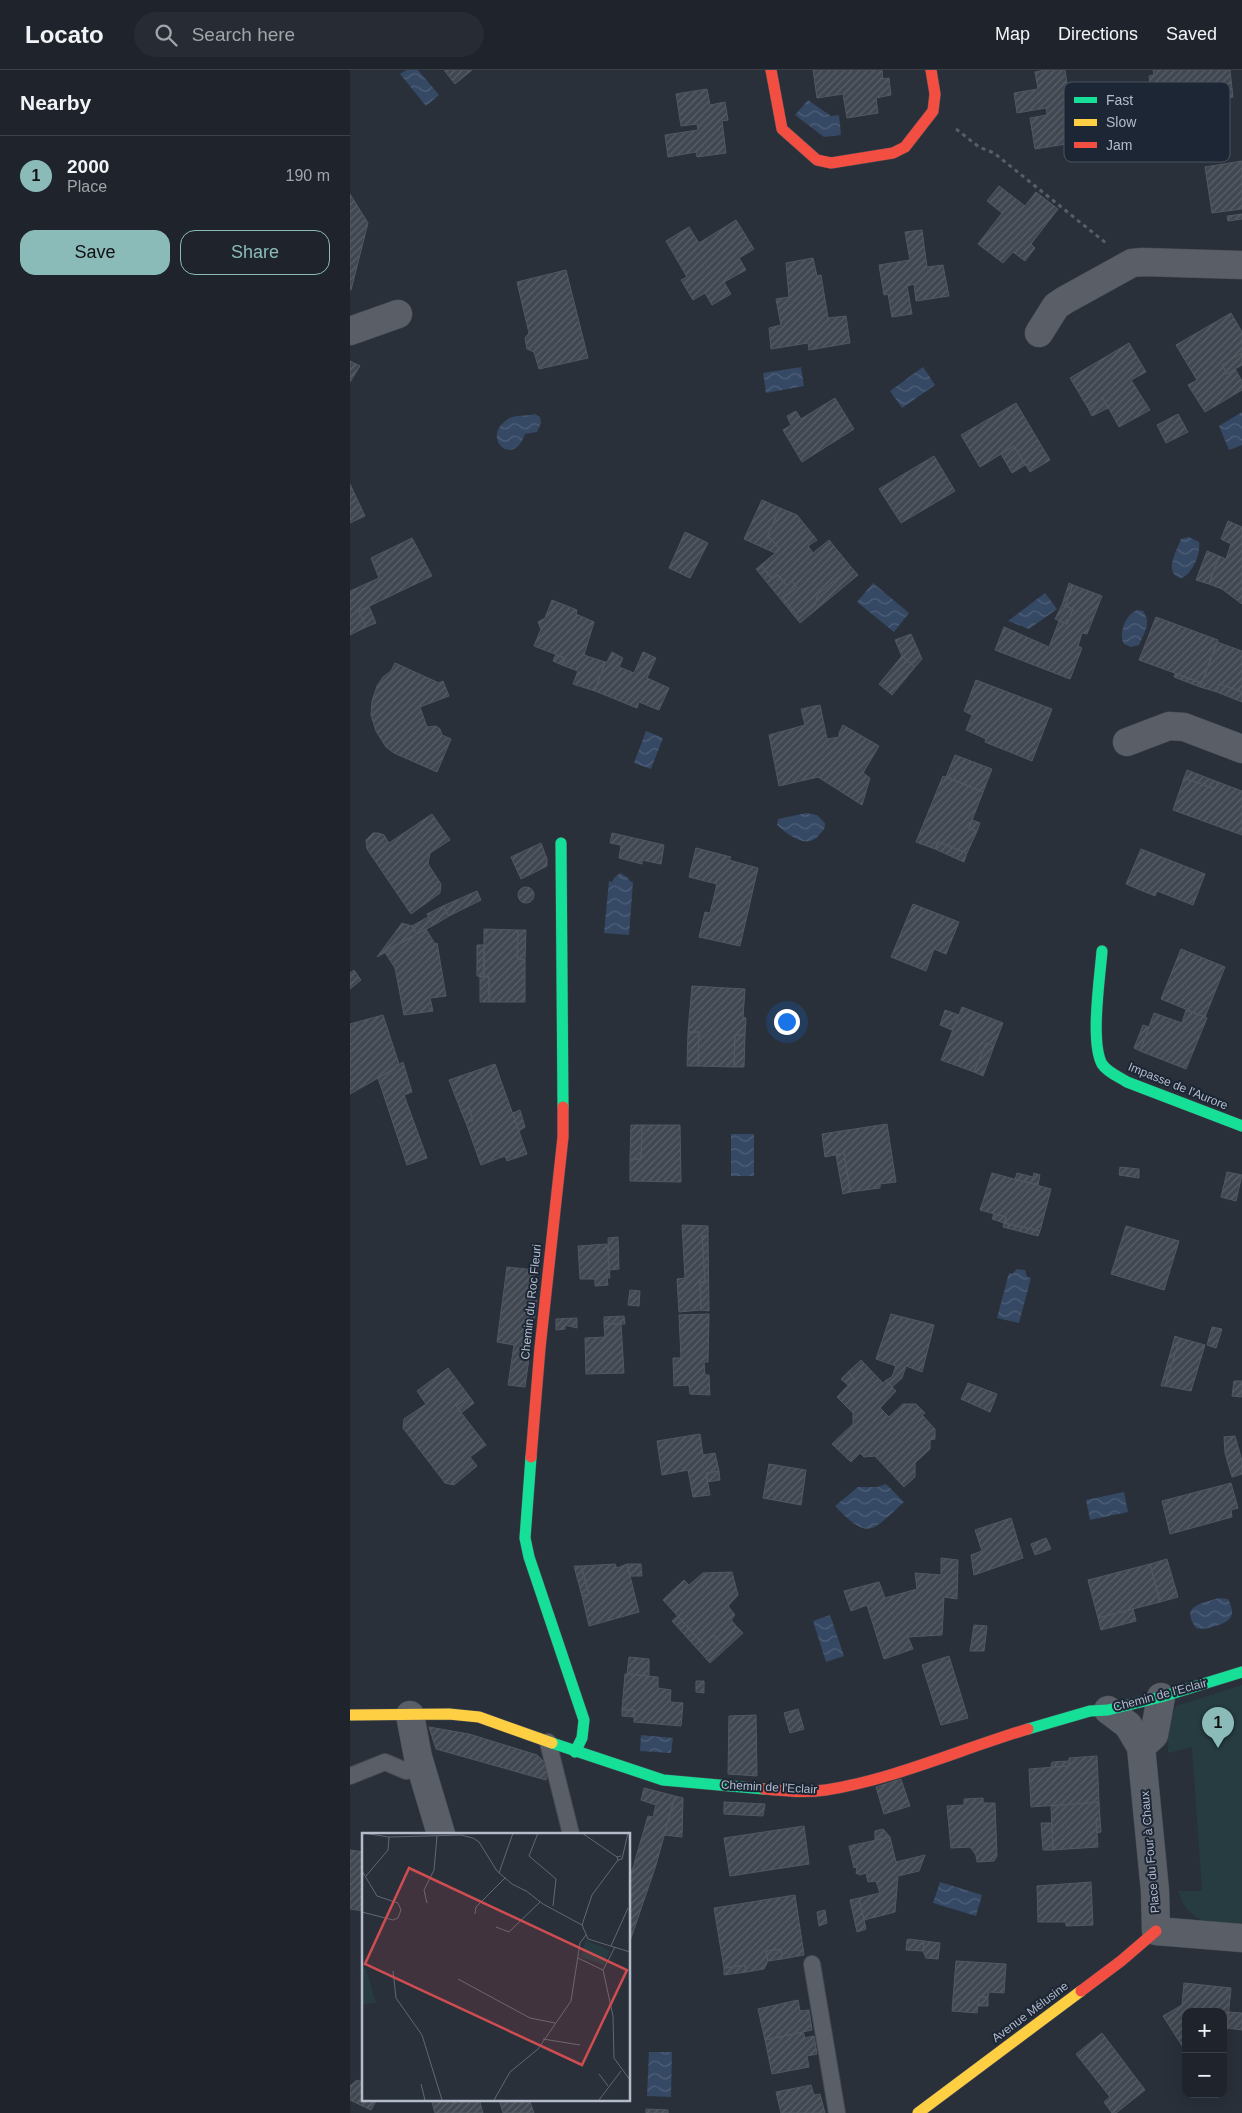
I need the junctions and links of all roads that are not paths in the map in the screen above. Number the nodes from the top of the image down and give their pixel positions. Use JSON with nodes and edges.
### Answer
{"nodes":[{"id":1,"x":771,"y":70,"type":"edge"},
{"id":2,"x":932,"y":70,"type":"edge"},
{"id":3,"x":1242,"y":265,"type":"edge"},
{"id":4,"x":398,"y":314,"type":"dead end"},
{"id":5,"x":350,"y":331,"type":"edge"},
{"id":6,"x":1039,"y":333,"type":"dead end"},
{"id":7,"x":1127,"y":742,"type":"dead end"},
{"id":8,"x":1242,"y":749,"type":"edge"},
{"id":9,"x":561,"y":843,"type":"dead end"},
{"id":10,"x":1102,"y":951,"type":"dead end"},
{"id":11,"x":1242,"y":1126,"type":"edge"},
{"id":12,"x":1242,"y":1672,"type":"edge"},
{"id":13,"x":1161,"y":1697,"type":"junction"},
{"id":14,"x":1108,"y":1710,"type":"junction"},
{"id":15,"x":350,"y":1715,"type":"edge"},
{"id":16,"x":410,"y":1715,"type":"junction"},
{"id":17,"x":548,"y":1742,"type":"junction"},
{"id":18,"x":1141,"y":1747,"type":"junction"},
{"id":19,"x":575,"y":1752,"type":"junction"},
{"id":20,"x":421,"y":1767,"type":"junction"},
{"id":21,"x":350,"y":1776,"type":"edge"},
{"id":22,"x":441,"y":1833,"type":"edge"},
{"id":23,"x":571,"y":1833,"type":"edge"},
{"id":24,"x":1156,"y":1931,"type":"junction"},
{"id":25,"x":1242,"y":1938,"type":"edge"},
{"id":26,"x":812,"y":1964,"type":"dead end"},
{"id":27,"x":837,"y":2113,"type":"edge"},
{"id":28,"x":918,"y":2113,"type":"edge"}],
"edges":[{"from":1,"to":2,"type":"street"},
{"from":3,"to":6,"type":"street"},
{"from":4,"to":5,"type":"street"},
{"from":7,"to":8,"type":"street"},
{"from":9,"to":19,"type":"street","name":"Chemin du Roc Fleuri"},
{"from":10,"to":11,"type":"street","name":"Impasse de l'Aurore"},
{"from":12,"to":13,"type":"street","name":"Chemin de l'Eclair"},
{"from":13,"to":14,"type":"street","name":"Chemin de l'Eclair"},
{"from":13,"to":18,"type":"street"},
{"from":14,"to":18,"type":"street","name":"Place du Four à Chaux"},
{"from":14,"to":19,"type":"street","name":"Chemin de l'Eclair"},
{"from":15,"to":16,"type":"street","name":"Chemin de l'Eclair"},
{"from":16,"to":17,"type":"street","name":"Chemin de l'Eclair"},
{"from":16,"to":20,"type":"street"},
{"from":17,"to":19,"type":"street","name":"Chemin de l'Eclair"},
{"from":17,"to":23,"type":"lane"},
{"from":18,"to":24,"type":"street","name":"Place du Four à Chaux"},
{"from":20,"to":21,"type":"lane"},
{"from":20,"to":22,"type":"street"},
{"from":24,"to":25,"type":"street","name":"Place du Four à Chaux"},
{"from":24,"to":28,"type":"street","name":"Avenue Mélusine"},
{"from":26,"to":27,"type":"lane"}]}
